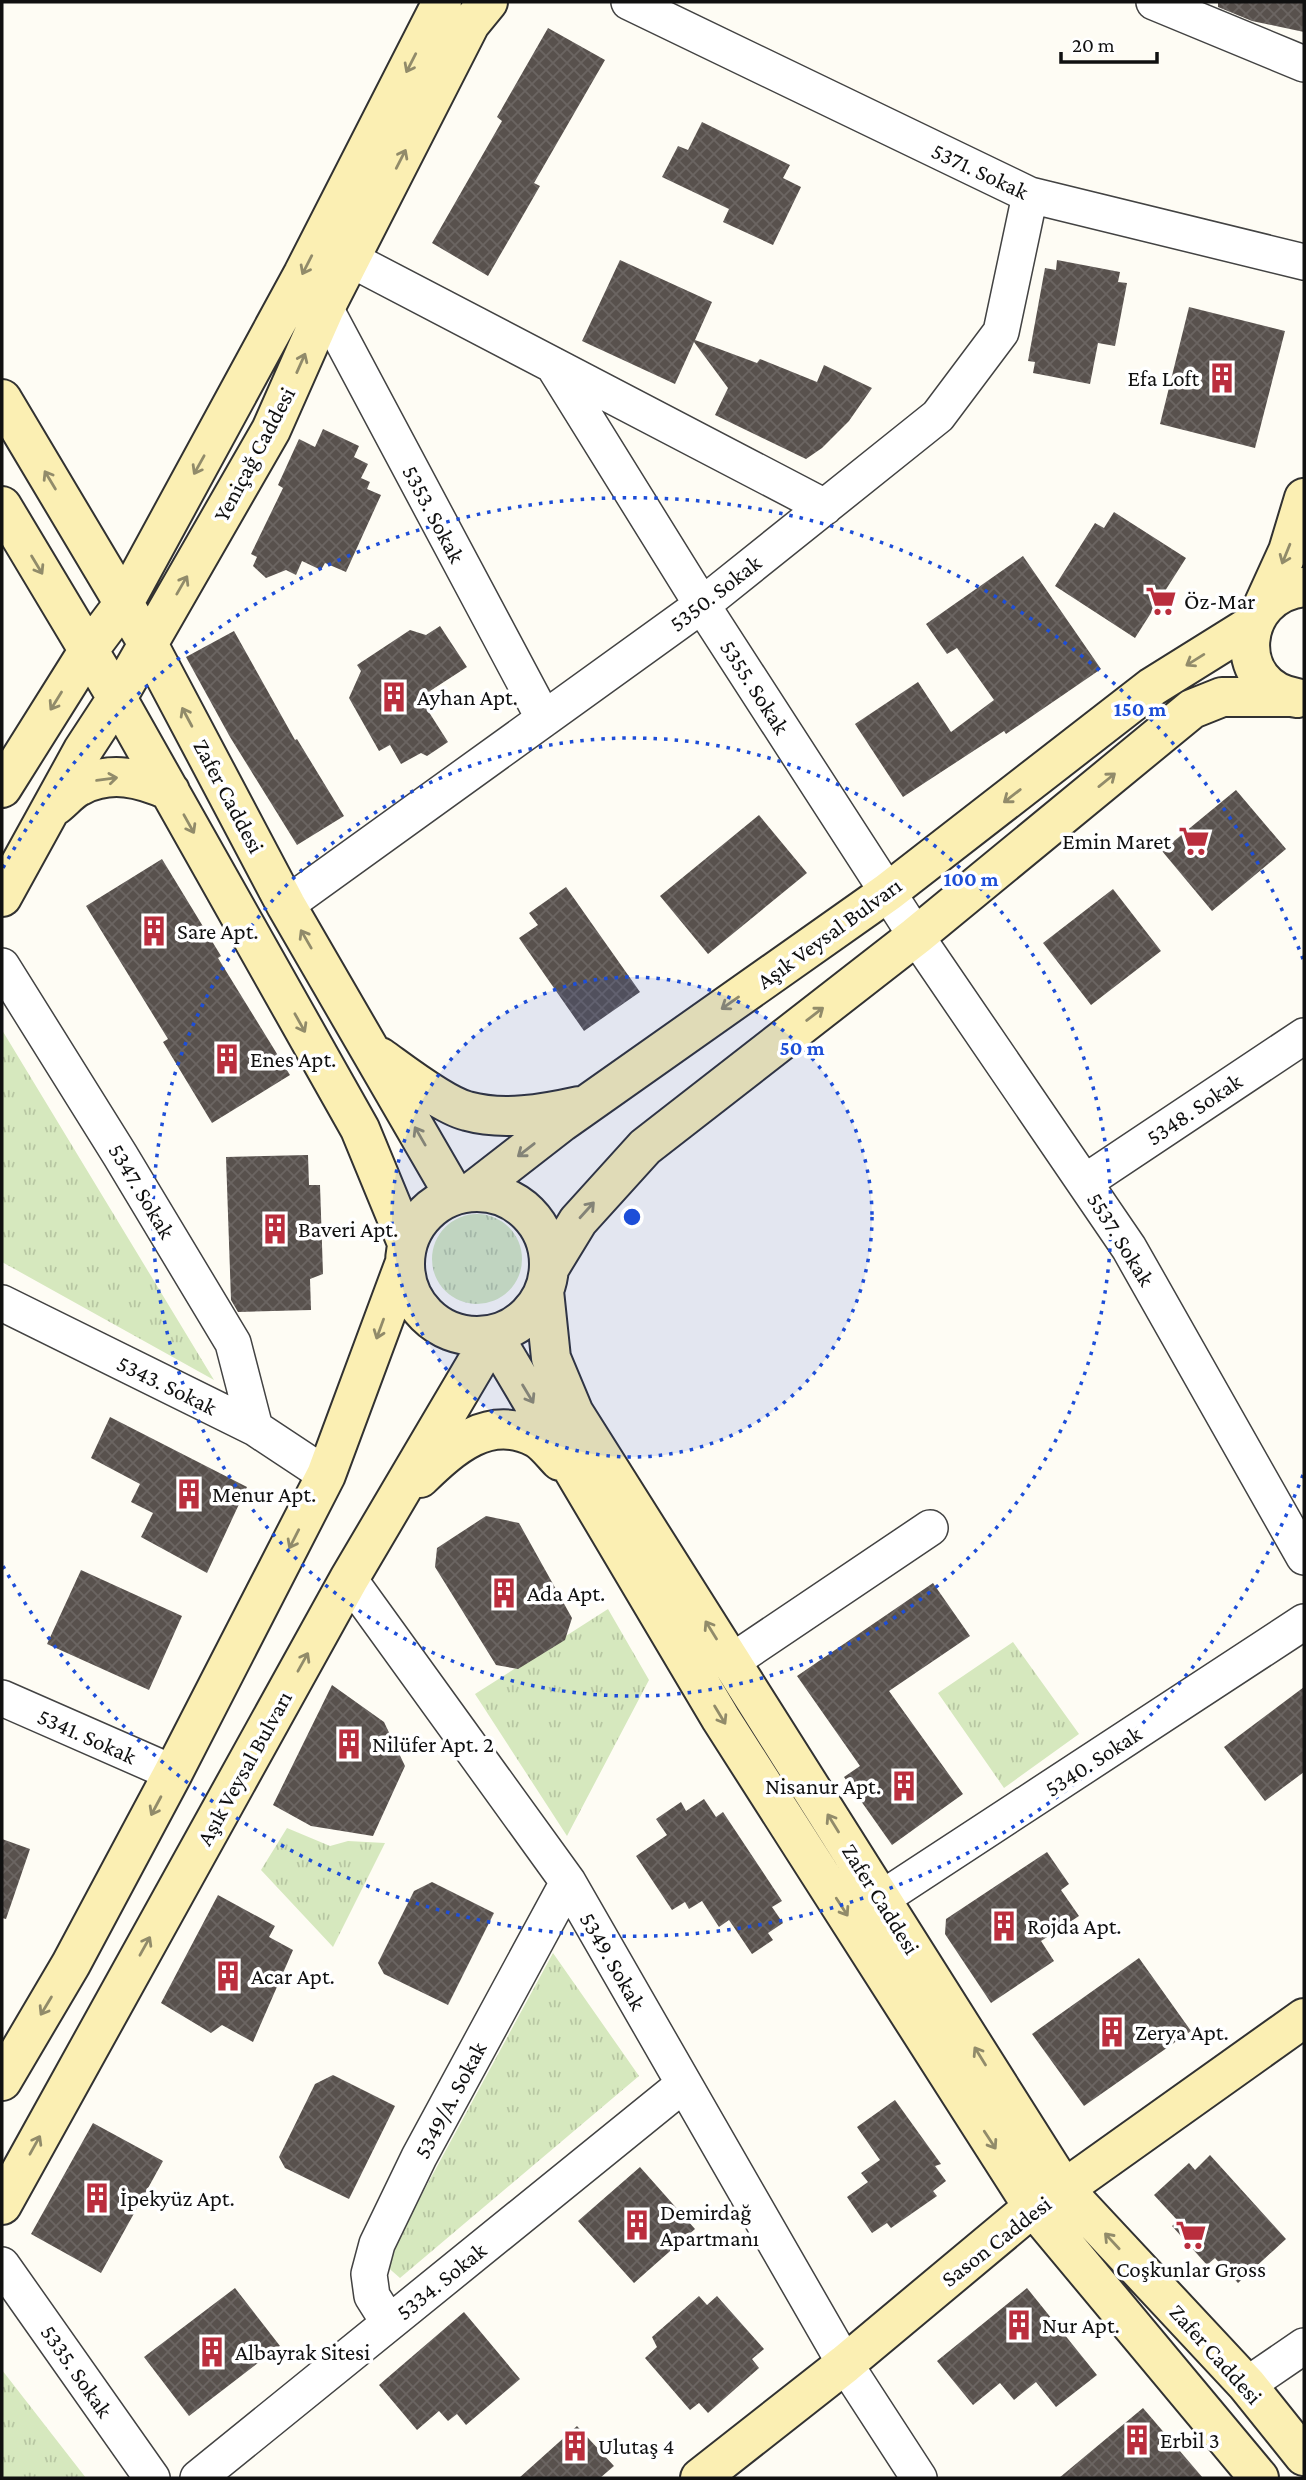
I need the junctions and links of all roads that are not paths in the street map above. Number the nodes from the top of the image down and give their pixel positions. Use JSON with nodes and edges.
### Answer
{"nodes":[{"id":1,"x":442,"y":2,"type":"edge"},
{"id":2,"x":488,"y":2,"type":"edge"},
{"id":3,"x":629,"y":2,"type":"edge"},
{"id":4,"x":650,"y":2,"type":"edge"},
{"id":5,"x":1154,"y":2,"type":"edge"},
{"id":6,"x":676,"y":26,"type":"junction"},
{"id":7,"x":1304,"y":64,"type":"edge"},
{"id":8,"x":1030,"y":195,"type":"junction"},
{"id":9,"x":350,"y":259,"type":"junction"},
{"id":10,"x":1304,"y":262,"type":"edge"},
{"id":11,"x":325,"y":308,"type":"junction"},
{"id":12,"x":553,"y":365,"type":"junction"},
{"id":13,"x":2,"y":399,"type":"edge"},
{"id":14,"x":1304,"y":498,"type":"edge"},
{"id":15,"x":2,"y":506,"type":"edge"},
{"id":16,"x":825,"y":507,"type":"junction"},
{"id":17,"x":1304,"y":587,"type":"edge"},
{"id":18,"x":124,"y":603,"type":"junction"},
{"id":19,"x":702,"y":605,"type":"junction"},
{"id":20,"x":1257,"y":616,"type":"junction"},
{"id":21,"x":148,"y":644,"type":"junction"},
{"id":22,"x":88,"y":651,"type":"junction"},
{"id":23,"x":117,"y":698,"type":"junction"},
{"id":24,"x":1297,"y":698,"type":"edge"},
{"id":25,"x":544,"y":719,"type":"junction"},
{"id":26,"x":2,"y":788,"type":"edge"},
{"id":27,"x":170,"y":791,"type":"junction"},
{"id":28,"x":50,"y":810,"type":"junction"},
{"id":29,"x":888,"y":892,"type":"junction"},
{"id":30,"x":2,"y":897,"type":"edge"},
{"id":31,"x":286,"y":905,"type":"junction"},
{"id":32,"x":916,"y":936,"type":"junction"},
{"id":33,"x":2,"y":966,"type":"edge"},
{"id":34,"x":1304,"y":1036,"type":"edge"},
{"id":35,"x":370,"y":1051,"type":"junction"},
{"id":36,"x":588,"y":1104,"type":"junction"},
{"id":37,"x":1084,"y":1182,"type":"junction"},
{"id":38,"x":463,"y":1193,"type":"junction"},
{"id":39,"x":405,"y":1254,"type":"junction"},
{"id":40,"x":547,"y":1279,"type":"junction"},
{"id":41,"x":2,"y":1303,"type":"edge"},
{"id":42,"x":493,"y":1335,"type":"junction"},
{"id":43,"x":255,"y":1429,"type":"junction"},
{"id":44,"x":326,"y":1475,"type":"junction"},
{"id":45,"x":579,"y":1479,"type":"junction"},
{"id":46,"x":393,"y":1504,"type":"junction"},
{"id":47,"x":930,"y":1528,"type":"dead end"},
{"id":48,"x":1304,"y":1557,"type":"edge"},
{"id":49,"x":349,"y":1578,"type":"junction"},
{"id":50,"x":1304,"y":1622,"type":"edge"},
{"id":51,"x":731,"y":1662,"type":"junction"},
{"id":52,"x":2,"y":1698,"type":"edge"},
{"id":53,"x":173,"y":1773,"type":"junction"},
{"id":54,"x":568,"y":1882,"type":"junction"},
{"id":55,"x":881,"y":1899,"type":"junction"},
{"id":56,"x":1304,"y":2018,"type":"edge"},
{"id":57,"x":2,"y":2081,"type":"edge"},
{"id":58,"x":684,"y":2084,"type":"junction"},
{"id":59,"x":1048,"y":2198,"type":"junction"},
{"id":60,"x":2,"y":2205,"type":"edge"},
{"id":61,"x":2,"y":2265,"type":"edge"},
{"id":62,"x":389,"y":2323,"type":"junction"},
{"id":63,"x":1304,"y":2346,"type":"edge"},
{"id":64,"x":845,"y":2364,"type":"junction"},
{"id":65,"x":1247,"y":2385,"type":"junction"},
{"id":66,"x":1304,"y":2456,"type":"edge"},
{"id":67,"x":152,"y":2478,"type":"edge"},
{"id":68,"x":198,"y":2478,"type":"edge"},
{"id":69,"x":700,"y":2478,"type":"edge"},
{"id":70,"x":919,"y":2478,"type":"edge"},
{"id":71,"x":1259,"y":2478,"type":"edge"}],
"edges":[{"from":1,"to":18,"type":"main road","name":"Yeniçağ Caddesi","one_way":true},
{"from":9,"to":2,"type":"main road","name":"Yeniçağ Caddesi","one_way":true},
{"from":3,"to":6,"type":"street","name":"5371. Sokak"},
{"from":4,"to":6,"type":"street"},
{"from":5,"to":7,"type":"street"},
{"from":6,"to":8,"type":"street","name":"5371. Sokak"},
{"from":8,"to":10,"type":"street","name":"5371. Sokak"},
{"from":8,"to":16,"type":"street","name":"5350. Sokak"},
{"from":9,"to":11,"type":"main road","name":"Yeniçağ Caddesi"},
{"from":9,"to":12,"type":"street"},
{"from":21,"to":11,"type":"main road","name":"Yeniçağ Caddesi","one_way":true},
{"from":11,"to":25,"type":"street","name":"5353. Sokak"},
{"from":12,"to":16,"type":"street"},
{"from":12,"to":19,"type":"street","name":"5355. Sokak"},
{"from":18,"to":13,"type":"main road","name":"Zafer Caddesi","one_way":true},
{"from":14,"to":20,"type":"main road","one_way":true},
{"from":15,"to":22,"type":"main road","name":"Zafer Caddesi","one_way":true},
{"from":16,"to":19,"type":"street","name":"5350. Sokak"},
{"from":17,"to":20,"type":"main road","name":"Aşık Veysal Bulvarı"},
{"from":18,"to":21,"type":"main road","name":"Zafer Caddesi"},
{"from":18,"to":22,"type":"main road","name":"Yeniçağ Caddesi"},
{"from":19,"to":25,"type":"street","name":"5350. Sokak"},
{"from":19,"to":29,"type":"street","name":"5355. Sokak"},
{"from":20,"to":24,"type":"main road"},
{"from":20,"to":29,"type":"main road","name":"Aşık Veysal Bulvarı","one_way":true},
{"from":21,"to":23,"type":"main road","name":"Yeniçağ Caddesi"},
{"from":31,"to":21,"type":"main road","name":"Zafer Caddesi","one_way":true},
{"from":22,"to":23,"type":"main road","name":"Zafer Caddesi"},
{"from":22,"to":26,"type":"main road","name":"Yeniçağ Caddesi","one_way":true},
{"from":23,"to":27,"type":"main road","name":"Zafer Caddesi"},
{"from":23,"to":28,"type":"main road","name":"Yeniçağ Caddesi"},
{"from":32,"to":24,"type":"main road","one_way":true},
{"from":25,"to":31,"type":"street","name":"5350. Sokak"},
{"from":28,"to":27,"type":"main road","one_way":true},
{"from":27,"to":39,"type":"main road","name":"Zafer Caddesi","one_way":true},
{"from":28,"to":30,"type":"main road","name":"Yeniçağ Caddesi"},
{"from":29,"to":32,"type":"street","name":"5355. Sokak"},
{"from":29,"to":36,"type":"main road","name":"Aşık Veysal Bulvarı","one_way":true},
{"from":35,"to":31,"type":"main road","name":"Zafer Caddesi","one_way":true},
{"from":32,"to":37,"type":"street","name":"5537. Sokak"},
{"from":40,"to":32,"type":"main road","one_way":true},
{"from":33,"to":43,"type":"street","name":"5347. Sokak"},
{"from":34,"to":37,"type":"street","name":"5348. Sokak"},
{"from":35,"to":36,"type":"main road"},
{"from":38,"to":35,"type":"main road","name":"Zafer Caddesi","one_way":true},
{"from":36,"to":38,"type":"main road","name":"Aşık Veysal Bulvarı","one_way":true},
{"from":37,"to":48,"type":"street","name":"5537. Sokak"},
{"from":38,"to":39,"type":"main road"},
{"from":38,"to":40,"type":"main road"},
{"from":39,"to":42,"type":"main road"},
{"from":39,"to":44,"type":"main road","one_way":true},
{"from":40,"to":42,"type":"main road"},
{"from":51,"to":40,"type":"main road","name":"Zafer Caddesi","one_way":true},
{"from":41,"to":43,"type":"street","name":"5343. Sokak"},
{"from":42,"to":45,"type":"main road","one_way":true},
{"from":42,"to":46,"type":"main road","name":"Aşık Veysal Bulvarı"},
{"from":43,"to":44,"type":"street","name":"5343. Sokak"},
{"from":44,"to":53,"type":"main road","one_way":true},
{"from":45,"to":46,"type":"main road"},
{"from":45,"to":59,"type":"main road","one_way":true},
{"from":46,"to":49,"type":"main road","name":"Aşık Veysal Bulvarı"},
{"from":47,"to":51,"type":"street"},
{"from":49,"to":54,"type":"street","name":"5349. Sokak"},
{"from":60,"to":49,"type":"main road","name":"Aşık Veysal Bulvarı","one_way":true},
{"from":50,"to":55,"type":"street","name":"5340. Sokak"},
{"from":55,"to":51,"type":"main road","name":"Zafer Caddesi","one_way":true},
{"from":52,"to":53,"type":"street","name":"5341. Sokak"},
{"from":53,"to":57,"type":"main road","one_way":true},
{"from":54,"to":58,"type":"street","name":"5349. Sokak"},
{"from":54,"to":62,"type":"street","name":"5349/A. Sokak"},
{"from":59,"to":55,"type":"main road","name":"Zafer Caddesi","one_way":true},
{"from":56,"to":59,"type":"main road","name":"Sason Caddesi"},
{"from":58,"to":62,"type":"street","name":"5334. Sokak"},
{"from":58,"to":64,"type":"street","name":"5349. Sokak"},
{"from":59,"to":64,"type":"main road","name":"Sason Caddesi"},
{"from":65,"to":59,"type":"main road","name":"Zafer Caddesi","one_way":true},
{"from":59,"to":71,"type":"main road"},
{"from":61,"to":67,"type":"street","name":"5335. Sokak"},
{"from":62,"to":68,"type":"street","name":"5334. Sokak"},
{"from":63,"to":65,"type":"street"},
{"from":64,"to":69,"type":"main road","name":"Sason Caddesi"},
{"from":64,"to":70,"type":"street","name":"5349. Sokak"},
{"from":65,"to":66,"type":"main road","name":"Zafer Caddesi"}]}
